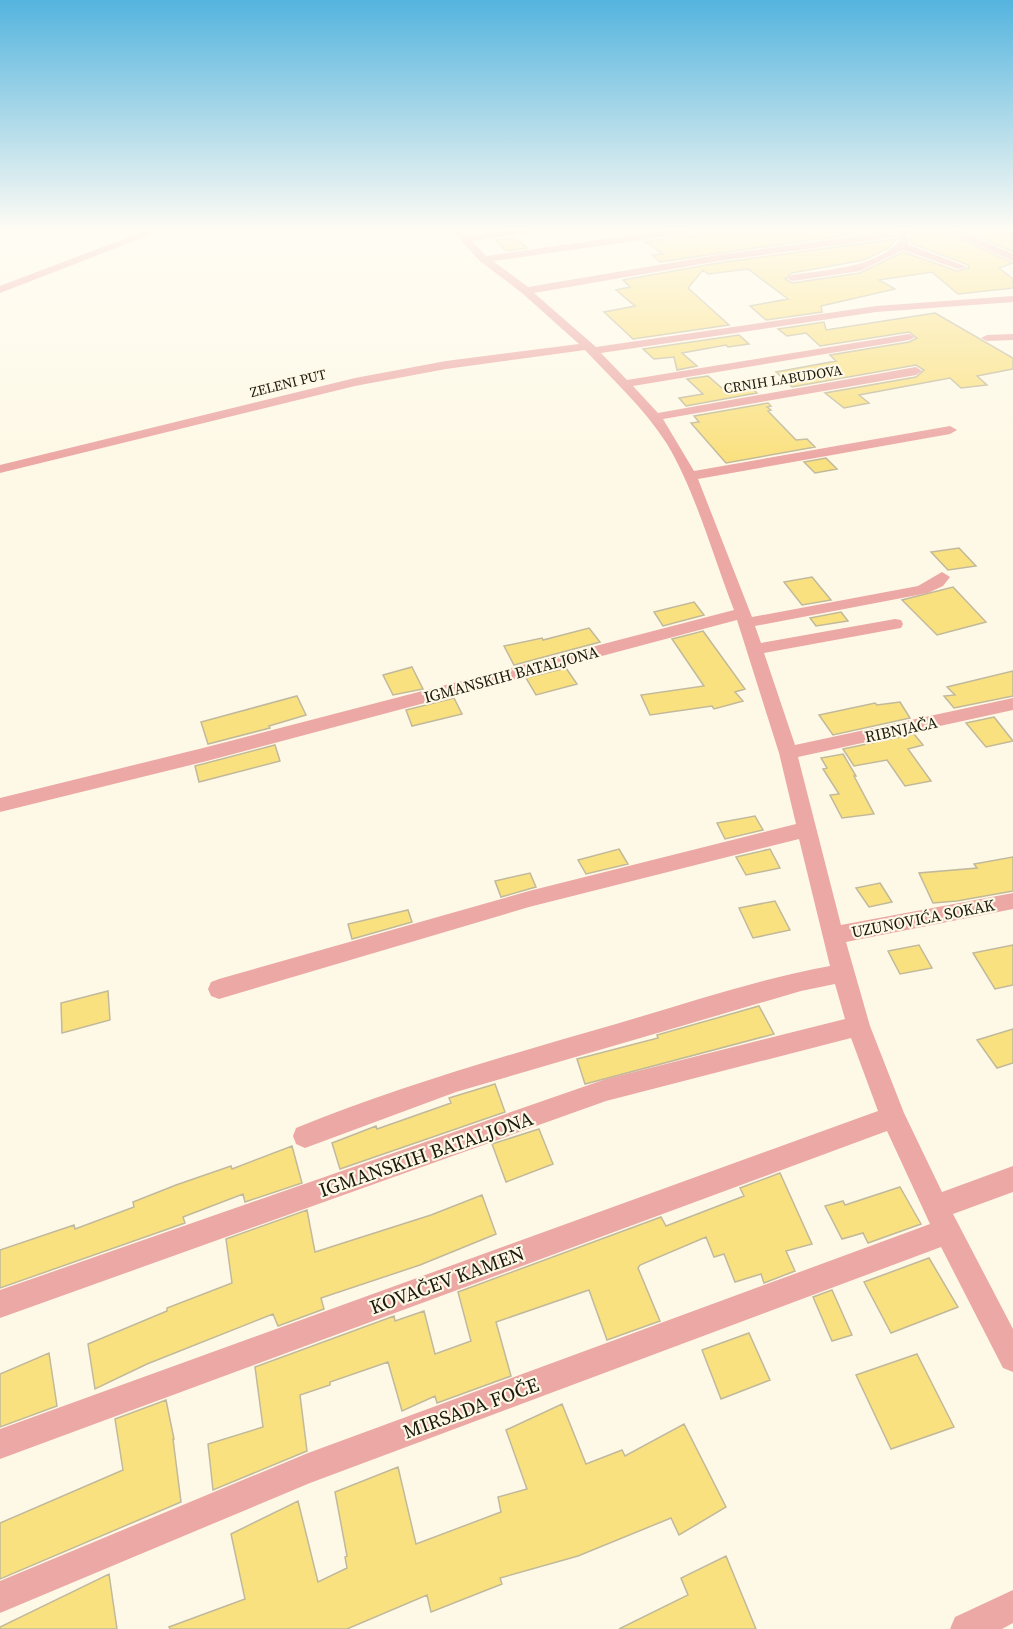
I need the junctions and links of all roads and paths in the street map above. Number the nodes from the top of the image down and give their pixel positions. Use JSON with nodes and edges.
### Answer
{"nodes":[{"id":1,"x":544,"y":307,"type":"edge"},
{"id":2,"x":893,"y":307,"type":"edge"},
{"id":3,"x":909,"y":337,"type":"dead end"},
{"id":4,"x":1013,"y":337,"type":"edge"},
{"id":5,"x":987,"y":338,"type":"dead end"},
{"id":6,"x":590,"y":349,"type":"junction"},
{"id":7,"x":916,"y":371,"type":"dead end"},
{"id":8,"x":624,"y":384,"type":"junction"},
{"id":9,"x":655,"y":417,"type":"junction"},
{"id":10,"x":950,"y":430,"type":"dead end"},
{"id":11,"x":0,"y":469,"type":"edge"},
{"id":12,"x":690,"y":476,"type":"junction"},
{"id":13,"x":942,"y":577,"type":"dead end"},
{"id":14,"x":744,"y":618,"type":"junction"},
{"id":15,"x":895,"y":624,"type":"dead end"},
{"id":16,"x":754,"y":650,"type":"junction"},
{"id":17,"x":1013,"y":704,"type":"edge"},
{"id":18,"x":788,"y":753,"type":"junction"},
{"id":19,"x":0,"y":805,"type":"edge"},
{"id":20,"x":807,"y":829,"type":"junction"},
{"id":21,"x":1013,"y":901,"type":"edge"},
{"id":22,"x":832,"y":935,"type":"junction"},
{"id":23,"x":843,"y":973,"type":"junction"},
{"id":24,"x":219,"y":989,"type":"dead end"},
{"id":25,"x":858,"y":1026,"type":"junction"},
{"id":26,"x":893,"y":1117,"type":"junction"},
{"id":27,"x":305,"y":1136,"type":"dead end"},
{"id":28,"x":1013,"y":1179,"type":"edge"},
{"id":29,"x":942,"y":1219,"type":"junction"},
{"id":30,"x":0,"y":1304,"type":"edge"},
{"id":31,"x":1013,"y":1358,"type":"edge"},
{"id":32,"x":0,"y":1444,"type":"edge"},
{"id":33,"x":0,"y":1597,"type":"edge"},
{"id":34,"x":1013,"y":1606,"type":"edge"},
{"id":35,"x":967,"y":1629,"type":"edge"}],
"edges":[{"from":1,"to":6,"type":"street"},
{"from":2,"to":6,"type":"street","name":"ZELENI PUT"},
{"from":3,"to":8,"type":"street"},
{"from":4,"to":5,"type":"street"},
{"from":6,"to":8,"type":"street"},
{"from":6,"to":11,"type":"street","name":"ZELENI PUT"},
{"from":7,"to":9,"type":"street","name":"CRNIH LABUDOVA"},
{"from":8,"to":9,"type":"street"},
{"from":9,"to":12,"type":"street"},
{"from":10,"to":12,"type":"street"},
{"from":12,"to":14,"type":"street"},
{"from":13,"to":14,"type":"street","name":"IGMANSKIH BATALJONA"},
{"from":14,"to":16,"type":"street"},
{"from":14,"to":19,"type":"street","name":"IGMANSKIH BATALJONA"},
{"from":15,"to":16,"type":"street"},
{"from":16,"to":18,"type":"street"},
{"from":17,"to":18,"type":"street","name":"RIBNJAČA"},
{"from":18,"to":20,"type":"street"},
{"from":20,"to":22,"type":"street"},
{"from":20,"to":24,"type":"street"},
{"from":21,"to":22,"type":"street","name":"UZUNOVIĆA SOKAK"},
{"from":22,"to":23,"type":"street"},
{"from":23,"to":25,"type":"street"},
{"from":23,"to":27,"type":"street"},
{"from":25,"to":26,"type":"street"},
{"from":25,"to":30,"type":"street","name":"IGMANSKIH BATALJONA"},
{"from":26,"to":29,"type":"street"},
{"from":26,"to":32,"type":"street","name":"KOVAČEV KAMEN"},
{"from":28,"to":29,"type":"street"},
{"from":29,"to":31,"type":"street"},
{"from":29,"to":33,"type":"street","name":"MIRSADA FOČE"},
{"from":34,"to":35,"type":"street"}]}
